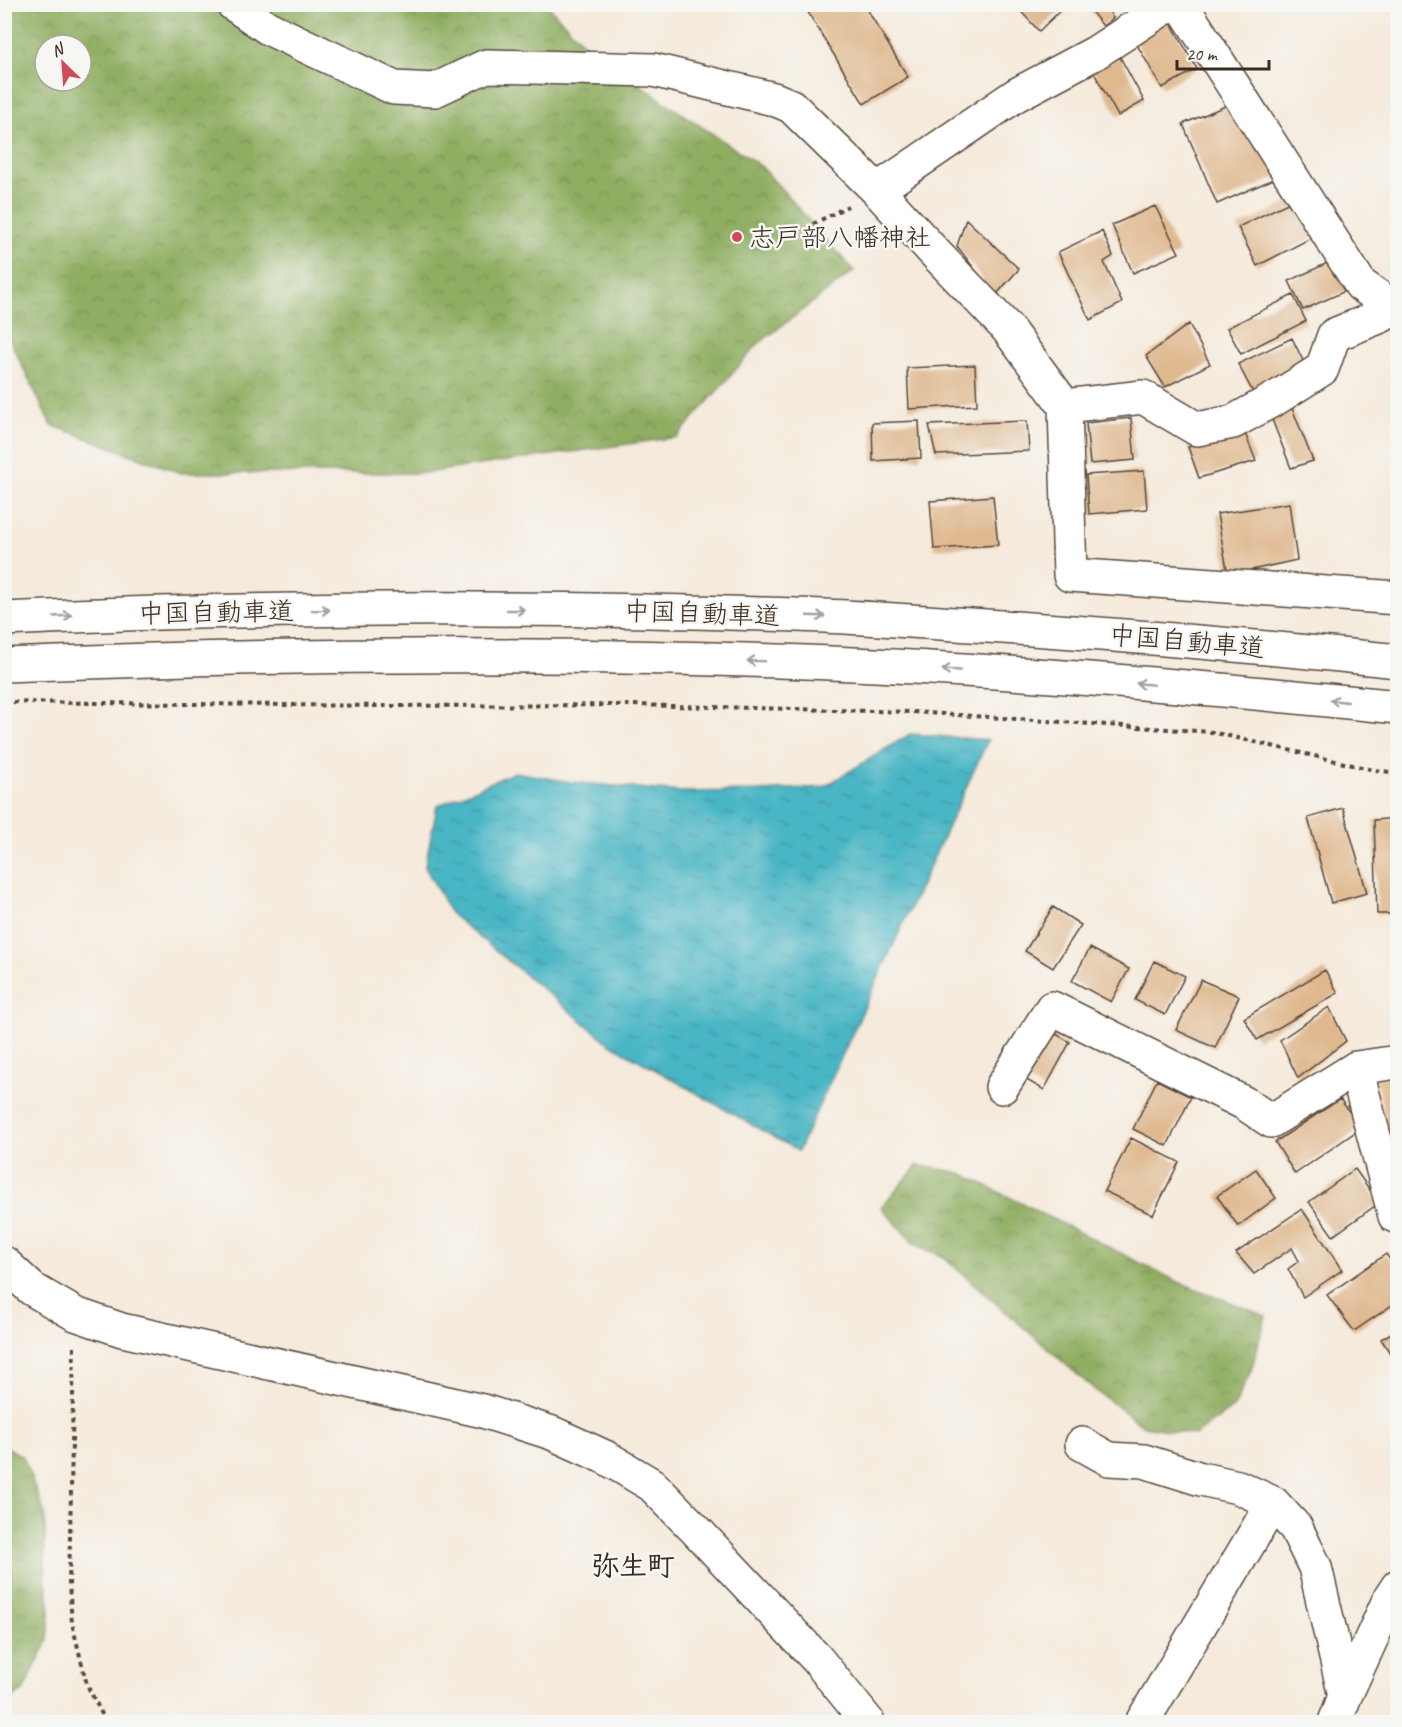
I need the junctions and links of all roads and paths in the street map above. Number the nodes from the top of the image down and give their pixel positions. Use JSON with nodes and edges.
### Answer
{"nodes":[{"id":1,"x":233,"y":4,"type":"edge"},
{"id":2,"x":1170,"y":4,"type":"edge"},
{"id":3,"x":1181,"y":4,"type":"edge"},
{"id":4,"x":877,"y":190,"type":"junction"},
{"id":5,"x":1396,"y":308,"type":"edge"},
{"id":6,"x":1065,"y":406,"type":"junction"},
{"id":7,"x":1398,"y":598,"type":"edge"},
{"id":8,"x":4,"y":619,"type":"edge"},
{"id":9,"x":1398,"y":661,"type":"edge"},
{"id":10,"x":4,"y":665,"type":"edge"},
{"id":11,"x":4,"y":702,"type":"edge"},
{"id":12,"x":1398,"y":707,"type":"edge"},
{"id":13,"x":1398,"y":773,"type":"edge"},
{"id":14,"x":1398,"y":1062,"type":"edge"},
{"id":15,"x":1356,"y":1068,"type":"junction"},
{"id":16,"x":1002,"y":1087,"type":"dead end"},
{"id":17,"x":1395,"y":1216,"type":"dead end"},
{"id":18,"x":4,"y":1263,"type":"edge"},
{"id":19,"x":75,"y":1314,"type":"junction"},
{"id":20,"x":1082,"y":1444,"type":"dead end"},
{"id":21,"x":1273,"y":1503,"type":"junction"},
{"id":22,"x":1398,"y":1586,"type":"edge"},
{"id":23,"x":1340,"y":1709,"type":"edge"},
{"id":24,"x":106,"y":1722,"type":"edge"},
{"id":25,"x":868,"y":1722,"type":"edge"},
{"id":26,"x":1142,"y":1722,"type":"edge"}],
"edges":[{"from":1,"to":4,"type":"main road"},
{"from":2,"to":4,"type":"main road"},
{"from":3,"to":5,"type":"main road"},
{"from":4,"to":6,"type":"main road"},
{"from":5,"to":6,"type":"main road"},
{"from":6,"to":7,"type":"main road"},
{"from":8,"to":9,"type":"main road","name":"中国自動車道","one_way":true},
{"from":12,"to":10,"type":"main road","name":"中国自動車道","one_way":true},
{"from":11,"to":13,"type":"path"},
{"from":14,"to":15,"type":"main road"},
{"from":15,"to":16,"type":"main road"},
{"from":15,"to":17,"type":"main road"},
{"from":18,"to":19,"type":"main road"},
{"from":19,"to":24,"type":"path"},
{"from":19,"to":25,"type":"main road"},
{"from":20,"to":21,"type":"main road"},
{"from":21,"to":23,"type":"main road"},
{"from":21,"to":26,"type":"main road"},
{"from":22,"to":23,"type":"main road"}]}
